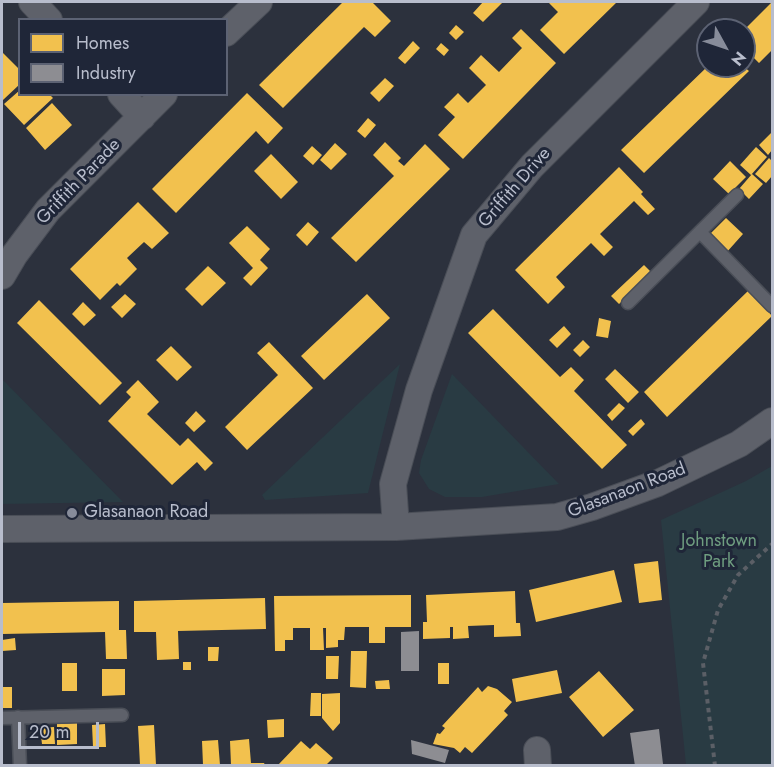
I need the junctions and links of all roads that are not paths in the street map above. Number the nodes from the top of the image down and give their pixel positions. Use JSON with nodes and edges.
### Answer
{"nodes":[{"id":1,"x":32,"y":2,"type":"edge"},
{"id":2,"x":259,"y":2,"type":"edge"},
{"id":3,"x":696,"y":2,"type":"edge"},
{"id":4,"x":47,"y":18,"type":"edge"},
{"id":5,"x":228,"y":31,"type":"edge"},
{"id":6,"x":123,"y":96,"type":"edge"},
{"id":7,"x":162,"y":96,"type":"edge"},
{"id":8,"x":142,"y":117,"type":"junction"},
{"id":9,"x":737,"y":195,"type":"dead end"},
{"id":10,"x":700,"y":232,"type":"junction"},
{"id":11,"x":2,"y":276,"type":"edge"},
{"id":12,"x":628,"y":303,"type":"dead end"},
{"id":13,"x":772,"y":306,"type":"edge"},
{"id":14,"x":772,"y":421,"type":"edge"},
{"id":15,"x":396,"y":527,"type":"junction"},
{"id":16,"x":2,"y":530,"type":"edge"},
{"id":17,"x":122,"y":716,"type":"dead end"},
{"id":18,"x":18,"y":717,"type":"junction"},
{"id":19,"x":2,"y":718,"type":"edge"},
{"id":20,"x":20,"y":765,"type":"edge"}],
"edges":[{"from":1,"to":4,"type":"street"},
{"from":2,"to":5,"type":"street"},
{"from":3,"to":15,"type":"street","name":"Griffith Drive"},
{"from":6,"to":8,"type":"street"},
{"from":7,"to":8,"type":"street","name":"Griffith Parade"},
{"from":8,"to":11,"type":"street","name":"Griffith Parade"},
{"from":9,"to":10,"type":"lane"},
{"from":10,"to":12,"type":"lane"},
{"from":10,"to":13,"type":"lane"},
{"from":14,"to":15,"type":"street","name":"Glasanaon Road"},
{"from":15,"to":16,"type":"street","name":"Glasanaon Road"},
{"from":17,"to":18,"type":"lane"},
{"from":18,"to":19,"type":"lane"},
{"from":18,"to":20,"type":"lane"}]}
